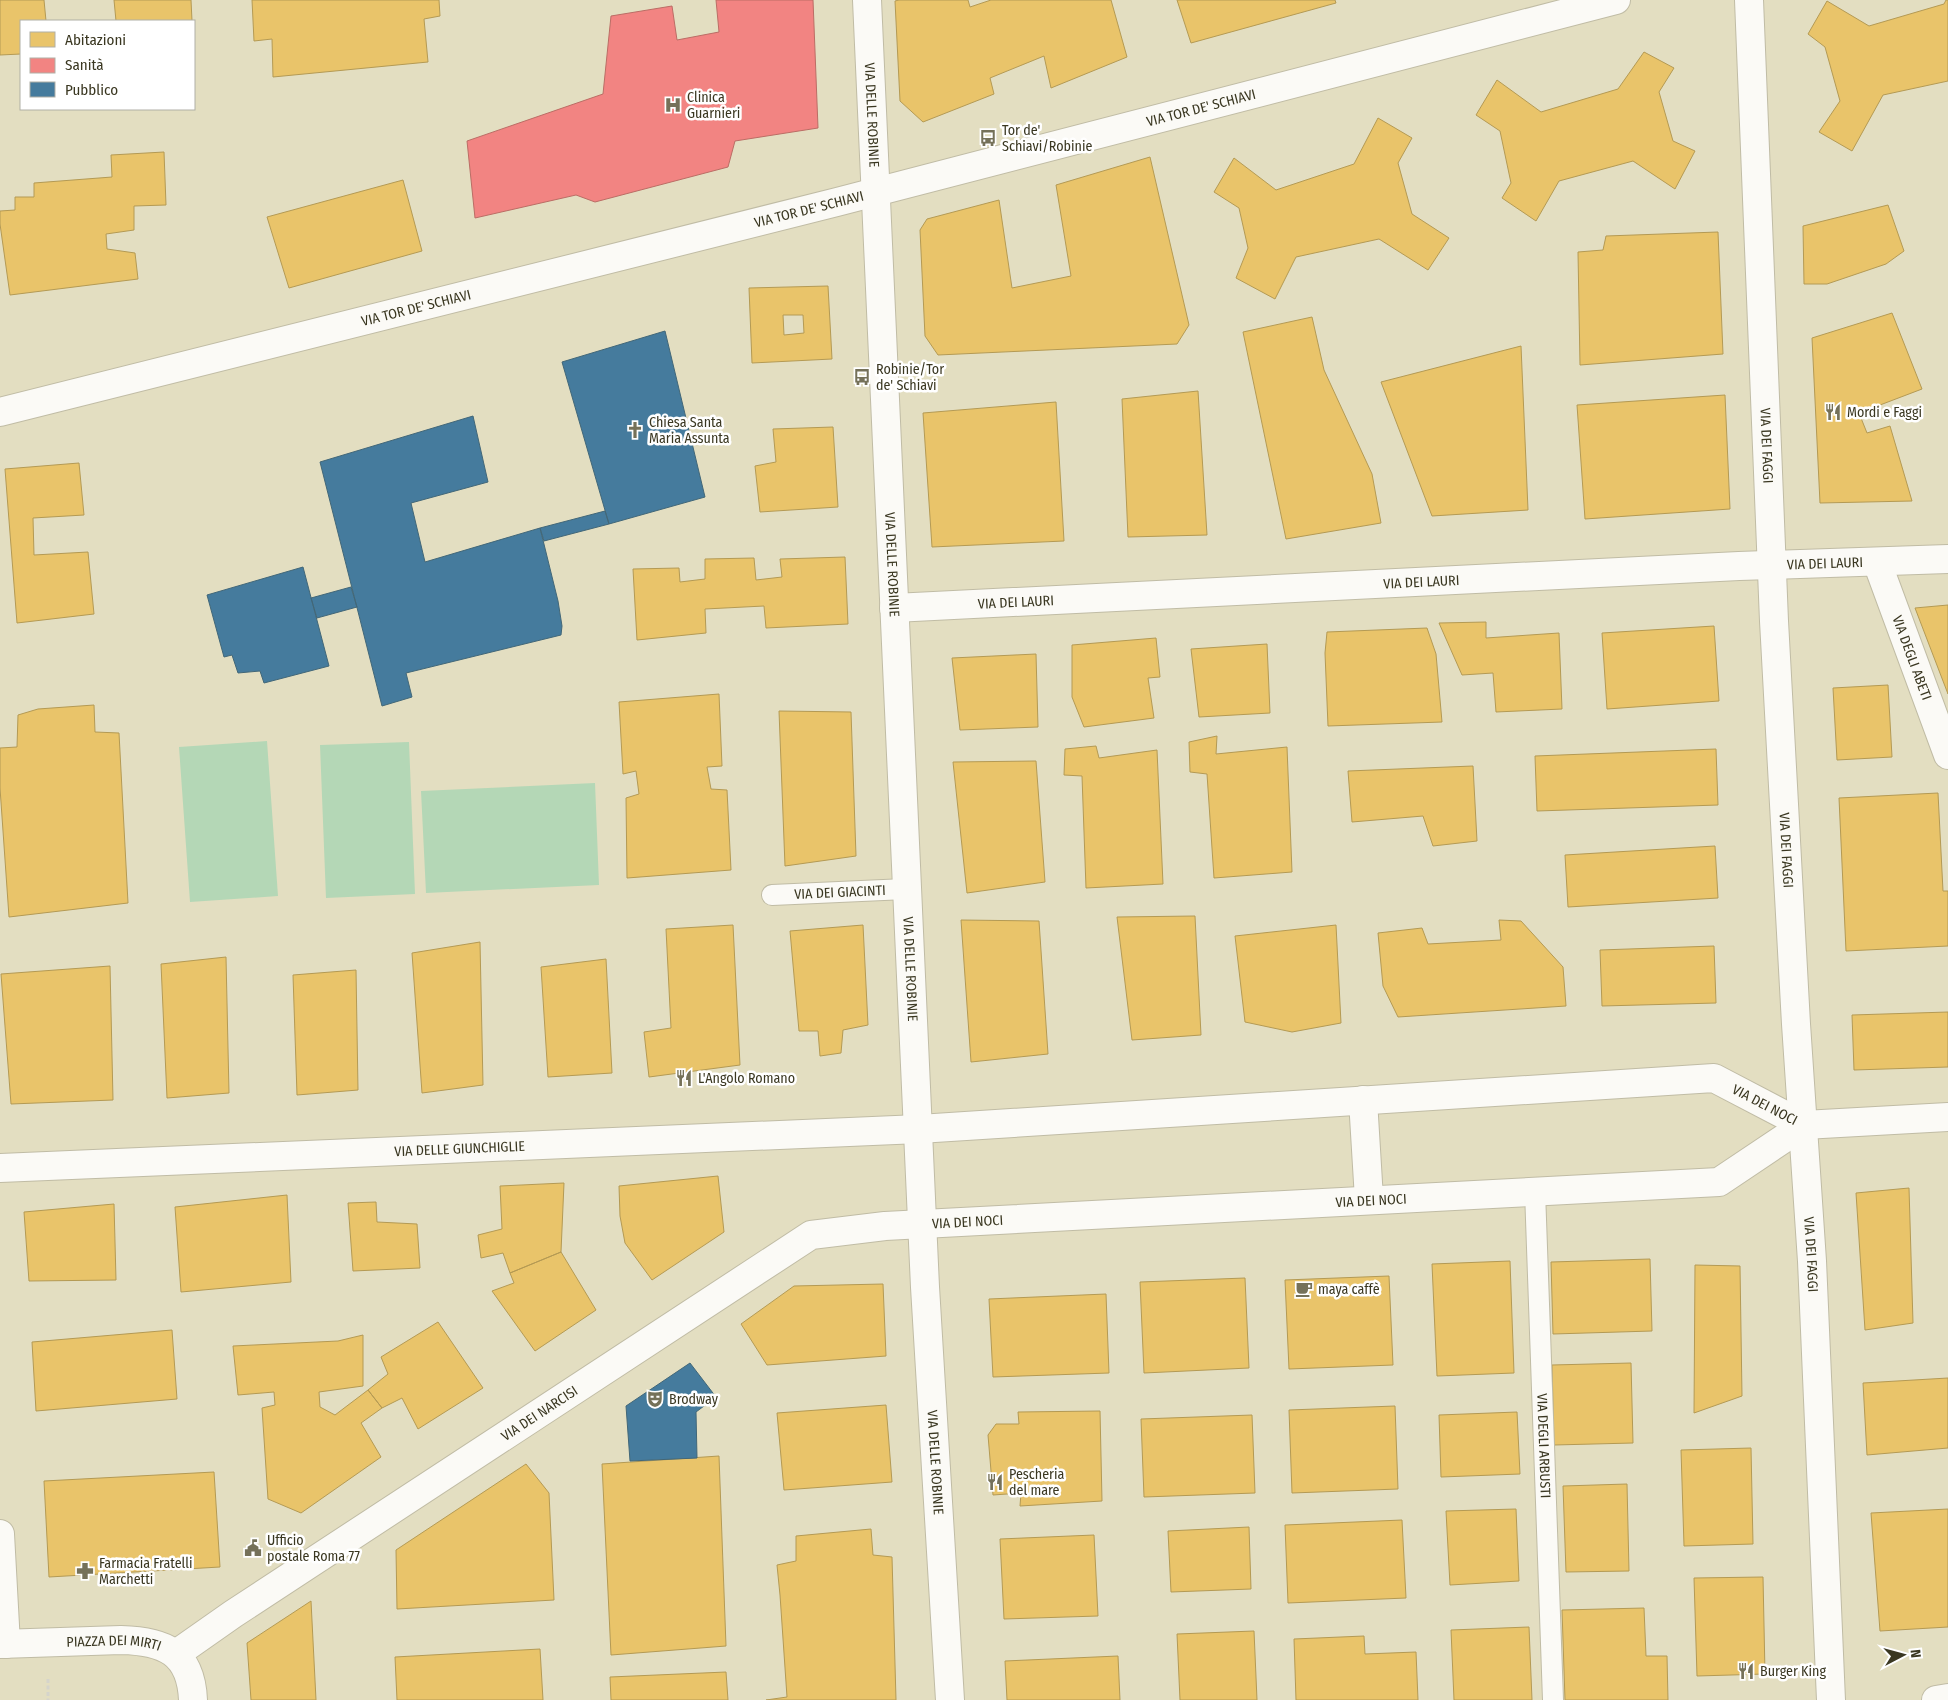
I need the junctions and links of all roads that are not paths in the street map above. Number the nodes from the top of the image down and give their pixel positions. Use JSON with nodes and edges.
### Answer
{"nodes":[{"id":1,"x":867,"y":0,"type":"edge"},
{"id":2,"x":1616,"y":0,"type":"edge"},
{"id":3,"x":1750,"y":0,"type":"edge"},
{"id":4,"x":876,"y":192,"type":"junction"},
{"id":5,"x":0,"y":412,"type":"edge"},
{"id":6,"x":1948,"y":559,"type":"edge"},
{"id":7,"x":1877,"y":562,"type":"junction"},
{"id":8,"x":1772,"y":565,"type":"junction"},
{"id":9,"x":894,"y":608,"type":"junction"},
{"id":10,"x":1948,"y":755,"type":"edge"},
{"id":11,"x":906,"y":889,"type":"junction"},
{"id":12,"x":772,"y":895,"type":"dead end"},
{"id":13,"x":1363,"y":1100,"type":"junction"},
{"id":14,"x":1948,"y":1117,"type":"edge"},
{"id":15,"x":1804,"y":1125,"type":"junction"},
{"id":16,"x":919,"y":1129,"type":"junction"},
{"id":17,"x":0,"y":1168,"type":"edge"},
{"id":18,"x":1535,"y":1191,"type":"junction"},
{"id":19,"x":1369,"y":1199,"type":"junction"},
{"id":20,"x":922,"y":1225,"type":"junction"},
{"id":21,"x":0,"y":1534,"type":"edge"},
{"id":22,"x":3,"y":1644,"type":"edge"},
{"id":23,"x":176,"y":1654,"type":"junction"},
{"id":24,"x":1948,"y":1698,"type":"edge"},
{"id":25,"x":193,"y":1700,"type":"edge"},
{"id":26,"x":950,"y":1700,"type":"edge"},
{"id":27,"x":1553,"y":1700,"type":"edge"},
{"id":28,"x":1831,"y":1700,"type":"edge"},
{"id":29,"x":1936,"y":1700,"type":"edge"}],
"edges":[{"from":1,"to":4,"type":"street","name":"VIA DELLE ROBINIE"},
{"from":2,"to":4,"type":"street","name":"VIA TOR DE' SCHIAVI"},
{"from":3,"to":8,"type":"street","name":"VIA DEI FAGGI"},
{"from":4,"to":5,"type":"street","name":"VIA TOR DE' SCHIAVI"},
{"from":4,"to":9,"type":"street","name":"VIA DELLE ROBINIE"},
{"from":6,"to":7,"type":"street","name":"VIA DEI LAURI"},
{"from":7,"to":8,"type":"street","name":"VIA DEI LAURI"},
{"from":7,"to":10,"type":"street","name":"VIA DEGLI ABETI"},
{"from":8,"to":9,"type":"street","name":"VIA DEI LAURI"},
{"from":8,"to":15,"type":"street","name":"VIA DEI FAGGI"},
{"from":9,"to":11,"type":"street","name":"VIA DELLE ROBINIE"},
{"from":11,"to":12,"type":"lane","name":"VIA DEI GIACINTI"},
{"from":11,"to":16,"type":"street","name":"VIA DELLE ROBINIE"},
{"from":13,"to":15,"type":"street","name":"VIA DEI NOCI"},
{"from":13,"to":16,"type":"street","name":"VIA DEI NOCI"},
{"from":13,"to":19,"type":"street"},
{"from":14,"to":15,"type":"street","name":"VIA DEI NOCI"},
{"from":15,"to":18,"type":"street","name":"VIA DEI NOCI"},
{"from":15,"to":28,"type":"street","name":"VIA DEI FAGGI"},
{"from":16,"to":17,"type":"street","name":"VIA DELLE GIUNCHIGLIE"},
{"from":16,"to":20,"type":"street","name":"VIA DELLE ROBINIE"},
{"from":18,"to":19,"type":"street","name":"VIA DEI NOCI"},
{"from":18,"to":27,"type":"lane","name":"VIA DEGLI ARBUSTI"},
{"from":19,"to":20,"type":"street","name":"VIA DEI NOCI"},
{"from":20,"to":23,"type":"street","name":"VIA DEI NARCISI"},
{"from":20,"to":26,"type":"street","name":"VIA DELLE ROBINIE"},
{"from":21,"to":22,"type":"street"},
{"from":22,"to":23,"type":"street","name":"PIAZZA DEI MIRTI"},
{"from":23,"to":25,"type":"street","name":"PIAZZA DEI MIRTI"},
{"from":24,"to":29,"type":"street"}]}
